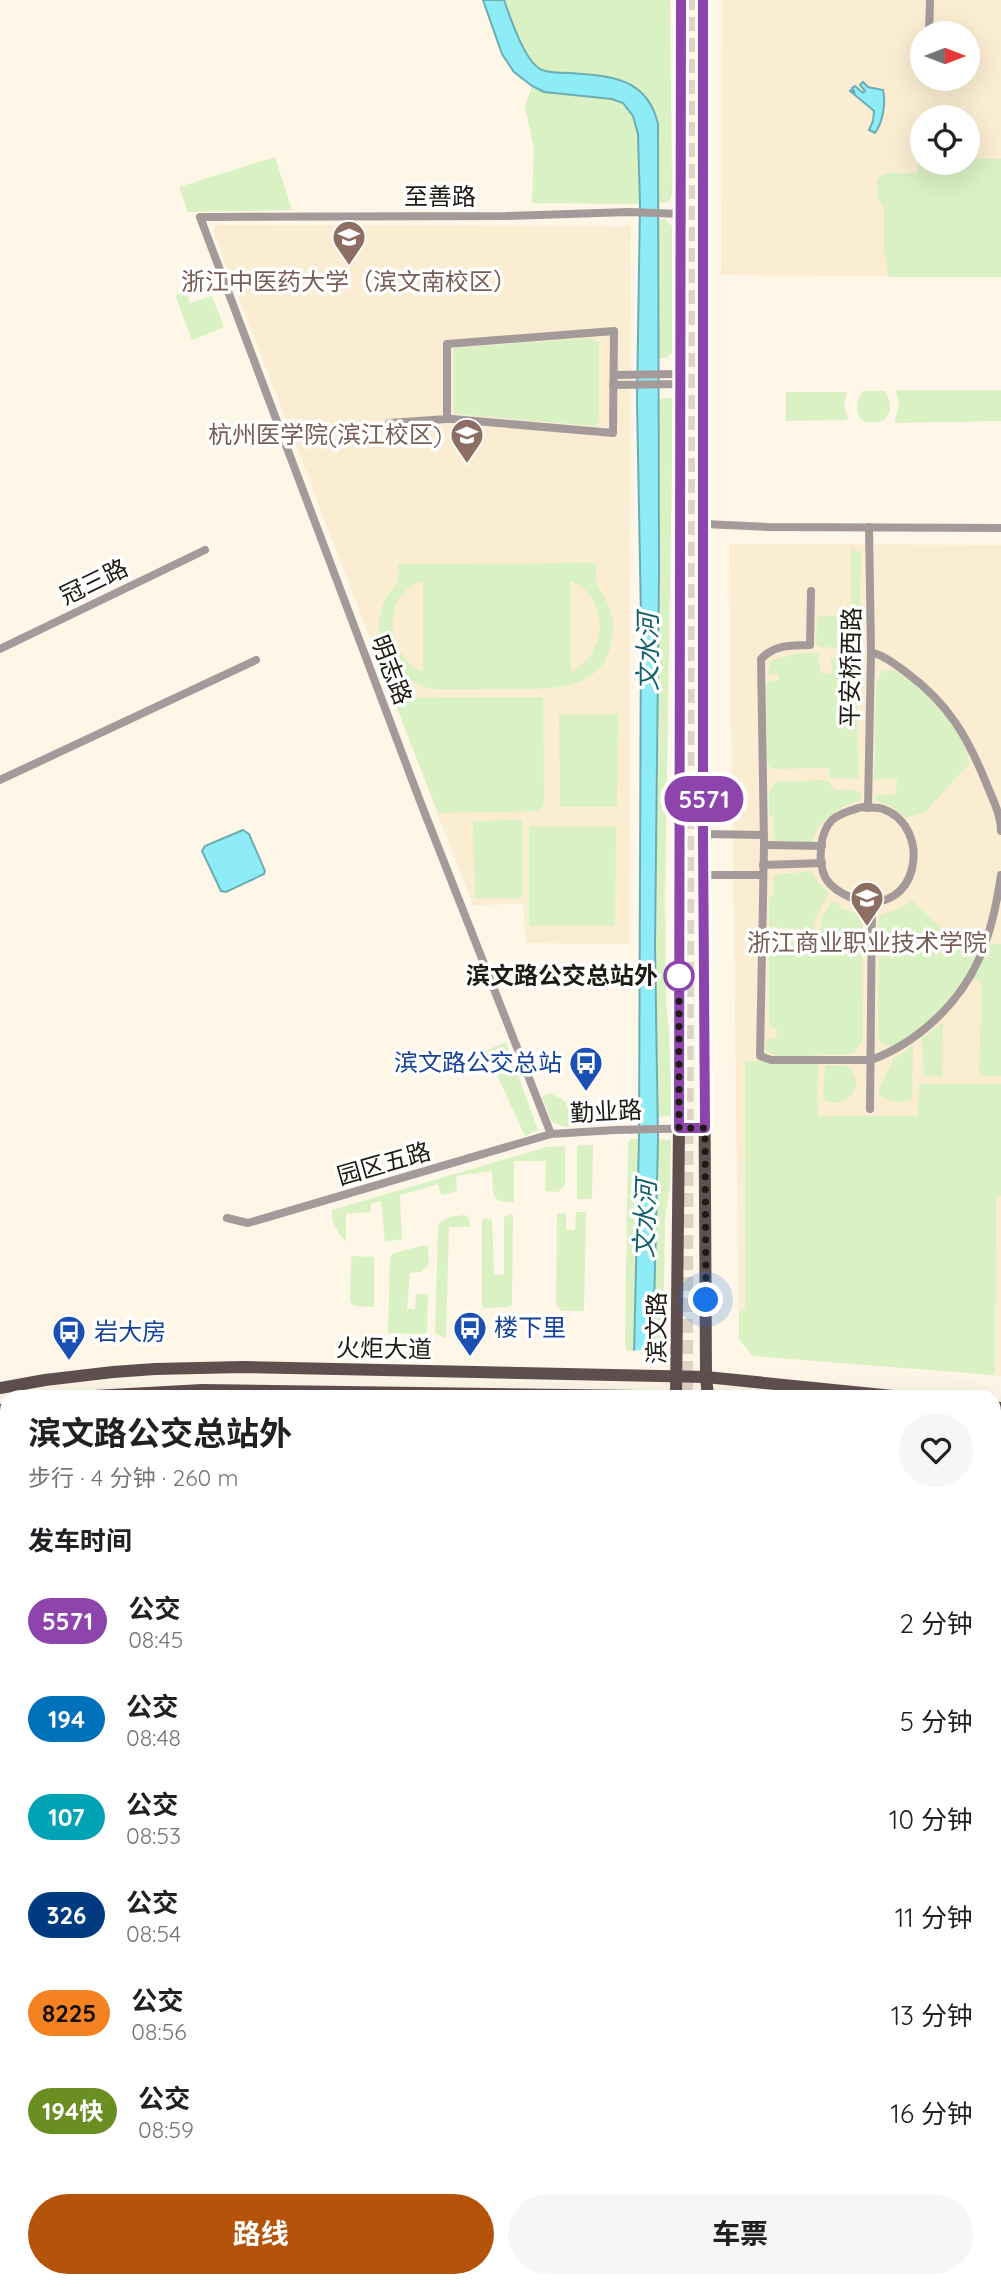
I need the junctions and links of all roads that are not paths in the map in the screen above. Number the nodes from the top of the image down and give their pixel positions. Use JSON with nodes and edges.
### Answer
{"nodes":[{"id":1,"x":681,"y":0,"type":"edge"},
{"id":2,"x":703,"y":0,"type":"edge"},
{"id":3,"x":930,"y":0,"type":"edge"},
{"id":4,"x":929,"y":21,"type":"edge"},
{"id":5,"x":674,"y":214,"type":"junction"},
{"id":6,"x":200,"y":217,"type":"joint"},
{"id":7,"x":617,"y":374,"type":"junction"},
{"id":8,"x":674,"y":379,"type":"junction"},
{"id":9,"x":613,"y":385,"type":"junction"},
{"id":10,"x":447,"y":419,"type":"junction"},
{"id":11,"x":389,"y":423,"type":"dead end"},
{"id":12,"x":704,"y":524,"type":"junction"},
{"id":13,"x":869,"y":527,"type":"junction"},
{"id":14,"x":1001,"y":528,"type":"edge"},
{"id":15,"x":205,"y":550,"type":"dead end"},
{"id":16,"x":811,"y":591,"type":"dead end"},
{"id":17,"x":0,"y":649,"type":"edge"},
{"id":18,"x":871,"y":652,"type":"junction"},
{"id":19,"x":256,"y":660,"type":"dead end"},
{"id":20,"x":0,"y":780,"type":"edge"},
{"id":21,"x":868,"y":808,"type":"junction"},
{"id":22,"x":1001,"y":831,"type":"edge"},
{"id":23,"x":703,"y":834,"type":"junction"},
{"id":24,"x":764,"y":835,"type":"junction"},
{"id":25,"x":764,"y":845,"type":"junction"},
{"id":26,"x":822,"y":846,"type":"junction"},
{"id":27,"x":822,"y":863,"type":"junction"},
{"id":28,"x":763,"y":865,"type":"junction"},
{"id":29,"x":704,"y":875,"type":"junction"},
{"id":30,"x":763,"y":875,"type":"junction"},
{"id":31,"x":1001,"y":875,"type":"edge"},
{"id":32,"x":872,"y":902,"type":"junction"},
{"id":33,"x":871,"y":1060,"type":"junction"},
{"id":34,"x":870,"y":1109,"type":"dead end"},
{"id":35,"x":673,"y":1128,"type":"junction"},
{"id":36,"x":705,"y":1128,"type":"junction"},
{"id":37,"x":551,"y":1134,"type":"junction"},
{"id":38,"x":227,"y":1218,"type":"dead end"},
{"id":39,"x":283,"y":1368,"type":"junction"},
{"id":40,"x":677,"y":1377,"type":"junction"},
{"id":41,"x":706,"y":1377,"type":"junction"},
{"id":42,"x":0,"y":1388,"type":"edge"},
{"id":43,"x":282,"y":1390,"type":"edge"},
{"id":44,"x":676,"y":1390,"type":"edge"},
{"id":45,"x":707,"y":1390,"type":"edge"},
{"id":46,"x":834,"y":1390,"type":"edge"}],
"edges":[{"from":1,"to":5,"type":"main road","name":"滨文路"},
{"from":2,"to":12,"type":"main road"},
{"from":3,"to":4,"type":"street"},
{"from":5,"to":6,"type":"street","name":"至善路"},
{"from":5,"to":8,"type":"main road","name":"滨文路"},
{"from":6,"to":37,"type":"street","name":"明志路"},
{"from":7,"to":8,"type":"street"},
{"from":7,"to":9,"type":"street"},
{"from":7,"to":10,"type":"street"},
{"from":8,"to":9,"type":"street"},
{"from":8,"to":35,"type":"main road","name":"滨文路"},
{"from":9,"to":10,"type":"street"},
{"from":10,"to":11,"type":"street"},
{"from":12,"to":13,"type":"street"},
{"from":12,"to":23,"type":"main road"},
{"from":13,"to":14,"type":"street"},
{"from":13,"to":18,"type":"street","name":"平安桥西路"},
{"from":15,"to":17,"type":"street","name":"冠三路"},
{"from":16,"to":24,"type":"street"},
{"from":18,"to":21,"type":"street","name":"平安桥西路"},
{"from":18,"to":22,"type":"street"},
{"from":19,"to":20,"type":"street"},
{"from":21,"to":26,"type":"street"},
{"from":21,"to":32,"type":"street"},
{"from":23,"to":24,"type":"street"},
{"from":23,"to":29,"type":"main road"},
{"from":24,"to":25,"type":"street"},
{"from":25,"to":26,"type":"street"},
{"from":25,"to":28,"type":"street"},
{"from":26,"to":27,"type":"street"},
{"from":27,"to":28,"type":"street"},
{"from":27,"to":32,"type":"street"},
{"from":28,"to":30,"type":"street"},
{"from":29,"to":30,"type":"street"},
{"from":29,"to":36,"type":"main road"},
{"from":30,"to":33,"type":"street"},
{"from":31,"to":33,"type":"street"},
{"from":32,"to":33,"type":"street"},
{"from":33,"to":34,"type":"street"},
{"from":35,"to":36,"type":"street","name":"勤业路"},
{"from":35,"to":37,"type":"street","name":"勤业路"},
{"from":35,"to":40,"type":"main road","name":"滨文路"},
{"from":36,"to":41,"type":"main road"},
{"from":37,"to":38,"type":"street","name":"园区五路"},
{"from":39,"to":40,"type":"main road","name":"火炬大道"},
{"from":39,"to":42,"type":"main road","name":"火炬大道"},
{"from":39,"to":43,"type":"main road"},
{"from":40,"to":41,"type":"main road","name":"火炬大道"},
{"from":40,"to":44,"type":"main road","name":"滨文路"},
{"from":41,"to":45,"type":"main road"},
{"from":41,"to":46,"type":"main road","name":"火炬大道"}]}
